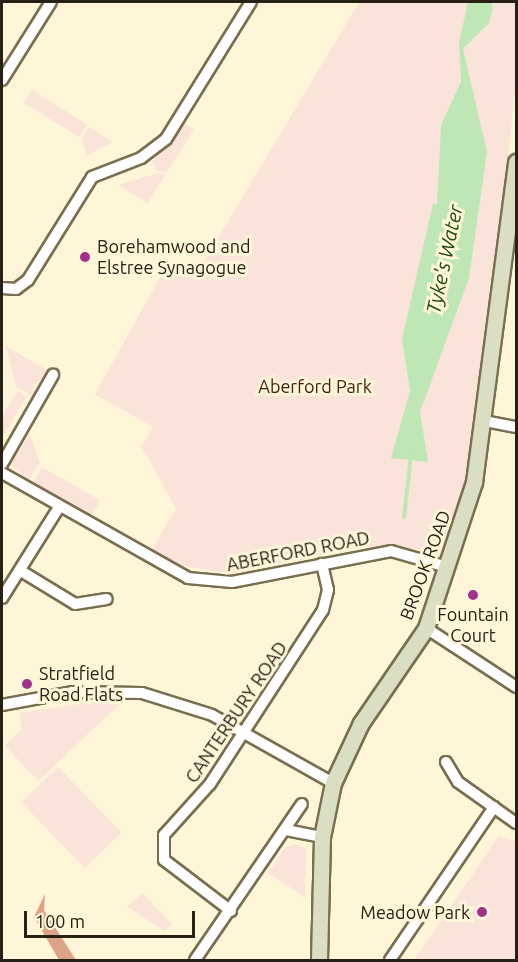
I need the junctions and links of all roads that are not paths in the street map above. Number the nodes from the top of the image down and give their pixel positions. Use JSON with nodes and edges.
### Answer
{"nodes":[{"id":1,"x":51,"y":2,"type":"edge"},
{"id":2,"x":251,"y":2,"type":"edge"},
{"id":3,"x":2,"y":80,"type":"edge"},
{"id":4,"x":516,"y":162,"type":"edge"},
{"id":5,"x":513,"y":227,"type":"edge"},
{"id":6,"x":2,"y":288,"type":"edge"},
{"id":7,"x":53,"y":375,"type":"dead end"},
{"id":8,"x":485,"y":422,"type":"junction"},
{"id":9,"x":516,"y":427,"type":"edge"},
{"id":10,"x":2,"y":464,"type":"edge"},
{"id":11,"x":2,"y":473,"type":"edge"},
{"id":12,"x":58,"y":507,"type":"junction"},
{"id":13,"x":322,"y":564,"type":"junction"},
{"id":14,"x":447,"y":567,"type":"junction"},
{"id":15,"x":21,"y":571,"type":"junction"},
{"id":16,"x":2,"y":598,"type":"edge"},
{"id":17,"x":107,"y":600,"type":"dead end"},
{"id":18,"x":426,"y":628,"type":"junction"},
{"id":19,"x":516,"y":687,"type":"edge"},
{"id":20,"x":2,"y":705,"type":"edge"},
{"id":21,"x":245,"y":732,"type":"junction"},
{"id":22,"x":446,"y":762,"type":"dead end"},
{"id":23,"x":333,"y":783,"type":"junction"},
{"id":24,"x":302,"y":804,"type":"dead end"},
{"id":25,"x":494,"y":807,"type":"junction"},
{"id":26,"x":516,"y":823,"type":"edge"},
{"id":27,"x":286,"y":830,"type":"junction"},
{"id":28,"x":322,"y":837,"type":"junction"},
{"id":29,"x":231,"y":911,"type":"junction"},
{"id":30,"x":195,"y":960,"type":"edge"},
{"id":31,"x":319,"y":960,"type":"edge"},
{"id":32,"x":390,"y":960,"type":"edge"}],
"edges":[{"from":1,"to":3,"type":"street"},
{"from":2,"to":6,"type":"street"},
{"from":4,"to":5,"type":"street","name":"BROOK ROAD"},
{"from":5,"to":8,"type":"street","name":"BROOK ROAD"},
{"from":7,"to":10,"type":"street"},
{"from":8,"to":9,"type":"street"},
{"from":8,"to":14,"type":"street","name":"BROOK ROAD"},
{"from":11,"to":12,"type":"street","name":"ABERFORD ROAD"},
{"from":12,"to":13,"type":"street","name":"ABERFORD ROAD"},
{"from":12,"to":15,"type":"street"},
{"from":13,"to":14,"type":"street","name":"ABERFORD ROAD"},
{"from":13,"to":21,"type":"street","name":"CANTERBURY ROAD"},
{"from":14,"to":18,"type":"street","name":"BROOK ROAD"},
{"from":15,"to":16,"type":"street"},
{"from":15,"to":17,"type":"street"},
{"from":18,"to":19,"type":"street"},
{"from":18,"to":23,"type":"street","name":"BROOK ROAD"},
{"from":20,"to":21,"type":"street"},
{"from":21,"to":23,"type":"street"},
{"from":21,"to":29,"type":"street","name":"CANTERBURY ROAD"},
{"from":22,"to":25,"type":"street"},
{"from":23,"to":28,"type":"street","name":"BROOK ROAD"},
{"from":24,"to":27,"type":"street"},
{"from":25,"to":26,"type":"street"},
{"from":25,"to":32,"type":"street"},
{"from":27,"to":28,"type":"street"},
{"from":27,"to":29,"type":"street"},
{"from":28,"to":31,"type":"street","name":"BROOK ROAD"},
{"from":29,"to":30,"type":"street"}]}
